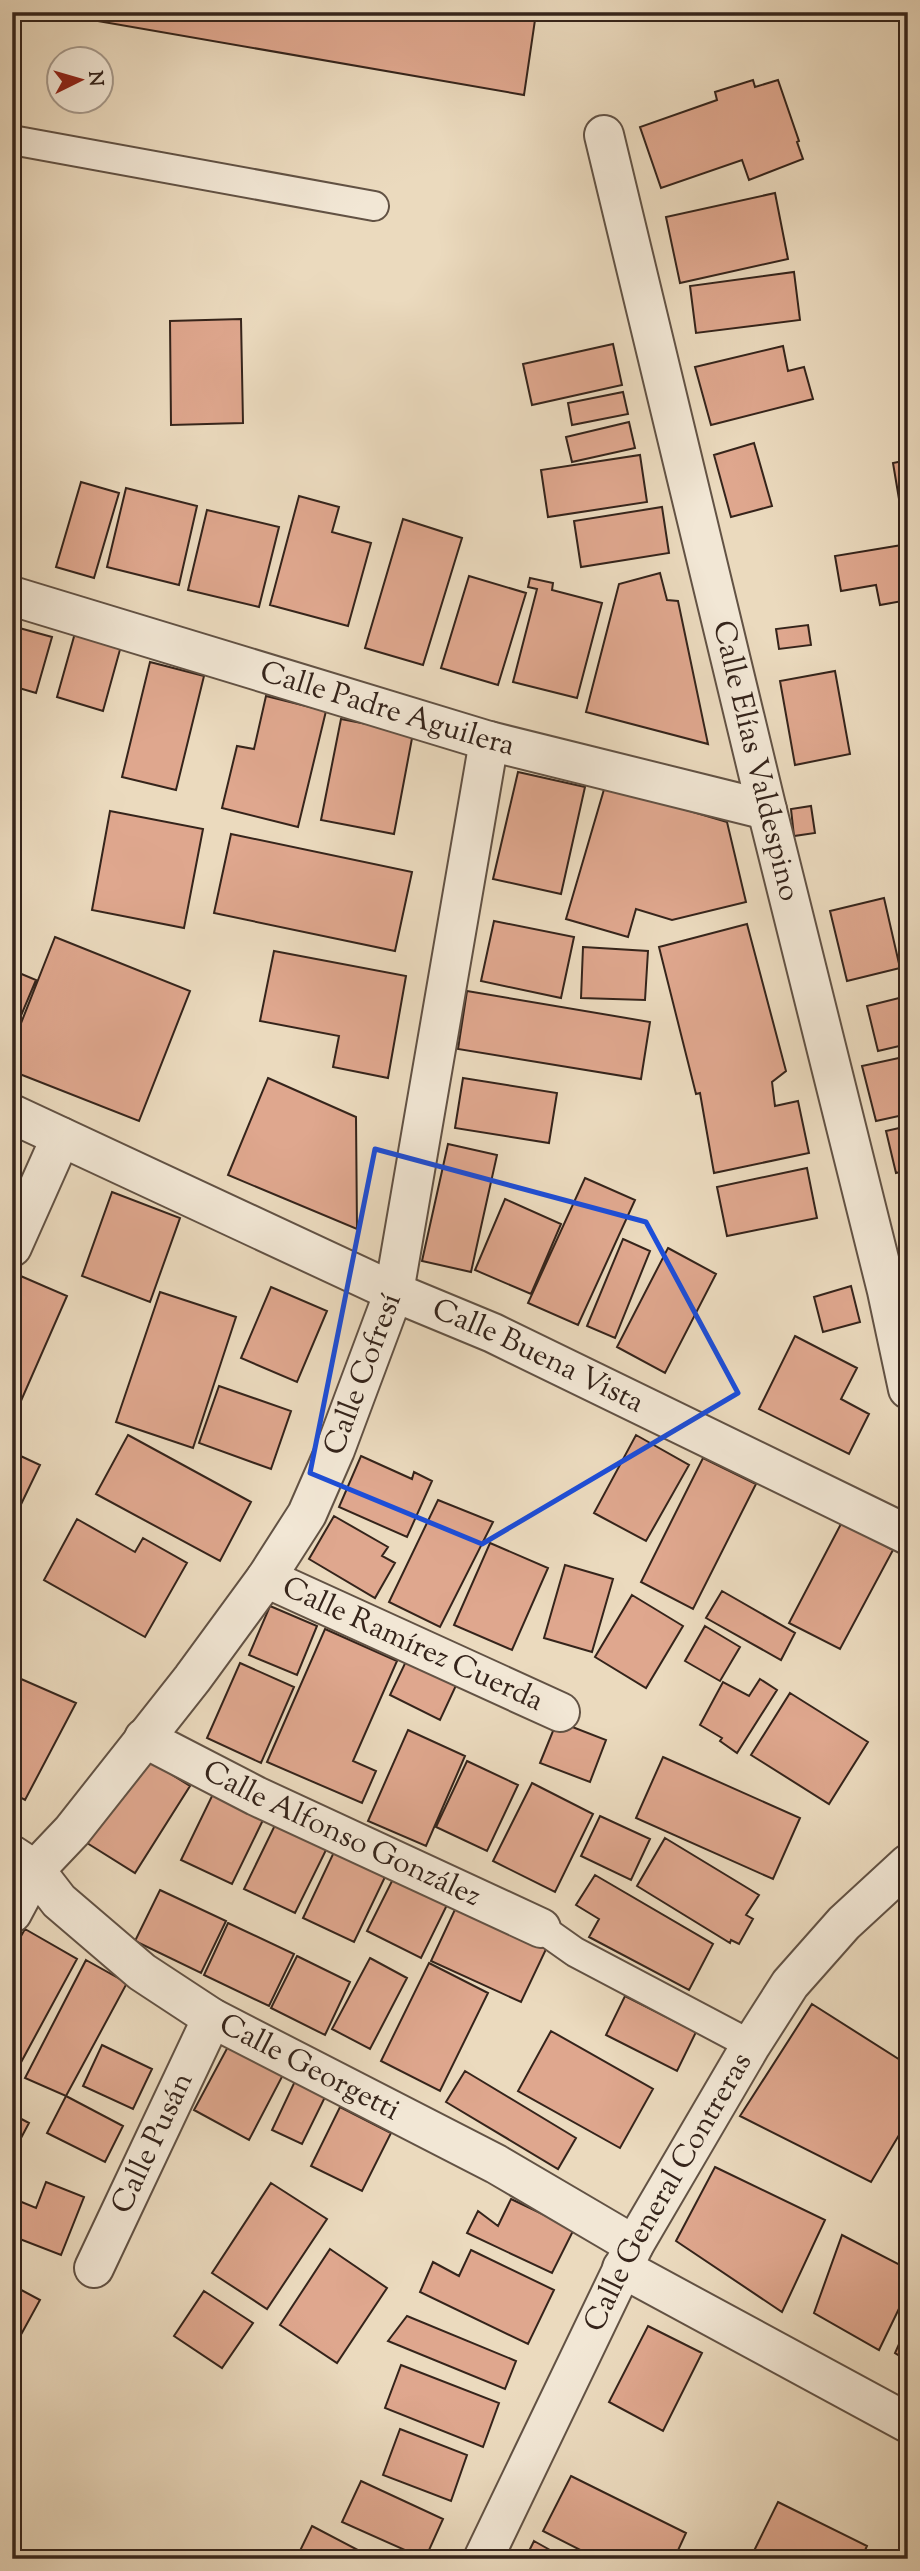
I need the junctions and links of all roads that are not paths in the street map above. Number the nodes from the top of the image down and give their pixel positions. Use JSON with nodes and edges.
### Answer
{"nodes":[{"id":1,"x":604,"y":135,"type":"dead end"},
{"id":2,"x":12,"y":140,"type":"edge"},
{"id":3,"x":374,"y":206,"type":"dead end"},
{"id":4,"x":12,"y":596,"type":"edge"},
{"id":5,"x":489,"y":741,"type":"junction"},
{"id":6,"x":766,"y":810,"type":"junction"},
{"id":7,"x":12,"y":1114,"type":"edge"},
{"id":8,"x":61,"y":1137,"type":"junction"},
{"id":9,"x":12,"y":1247,"type":"edge"},
{"id":10,"x":394,"y":1292,"type":"junction"},
{"id":11,"x":908,"y":1389,"type":"edge"},
{"id":12,"x":908,"y":1535,"type":"edge"},
{"id":13,"x":266,"y":1578,"type":"junction"},
{"id":14,"x":561,"y":1712,"type":"dead end"},
{"id":15,"x":144,"y":1738,"type":"junction"},
{"id":16,"x":23,"y":1862,"type":"edge"},
{"id":17,"x":908,"y":1864,"type":"edge"},
{"id":18,"x":12,"y":1913,"type":"edge"},
{"id":19,"x":541,"y":1927,"type":"joint"},
{"id":20,"x":212,"y":2018,"type":"junction"},
{"id":21,"x":751,"y":2045,"type":"junction"},
{"id":22,"x":628,"y":2257,"type":"junction"},
{"id":23,"x":94,"y":2268,"type":"dead end"},
{"id":24,"x":908,"y":2423,"type":"edge"},
{"id":25,"x":483,"y":2559,"type":"edge"}],
"edges":[{"from":1,"to":6,"type":"street","name":"Calle Elías Valdespino"},
{"from":2,"to":3,"type":"lane"},
{"from":4,"to":5,"type":"street","name":"Calle Padre Aguilera"},
{"from":5,"to":6,"type":"street","name":"Calle Padre Aguilera"},
{"from":5,"to":10,"type":"street","name":"Calle Cofresí"},
{"from":6,"to":11,"type":"street","name":"Calle Elías Valdespino"},
{"from":7,"to":8,"type":"street","name":"Calle Buena Vista"},
{"from":8,"to":9,"type":"street"},
{"from":8,"to":10,"type":"street","name":"Calle Buena Vista"},
{"from":10,"to":12,"type":"street","name":"Calle Buena Vista"},
{"from":10,"to":13,"type":"street","name":"Calle Cofresí"},
{"from":13,"to":14,"type":"street","name":"Calle Ramírez Cuerda"},
{"from":13,"to":15,"type":"street","name":"Calle Cofresí"},
{"from":15,"to":16,"type":"street","name":"Calle Cofresí"},
{"from":15,"to":19,"type":"street","name":"Calle Alfonso González"},
{"from":16,"to":18,"type":"street","name":"Calle Cofresí"},
{"from":16,"to":20,"type":"street","name":"Calle Georgetti"},
{"from":17,"to":21,"type":"street","name":"Calle General Contreras"},
{"from":19,"to":21,"type":"lane"},
{"from":20,"to":22,"type":"street","name":"Calle Georgetti"},
{"from":20,"to":23,"type":"street","name":"Calle Pusán"},
{"from":21,"to":22,"type":"street","name":"Calle General Contreras"},
{"from":22,"to":24,"type":"street","name":"Calle Georgetti"},
{"from":22,"to":25,"type":"street","name":"Calle General Contreras"}]}
